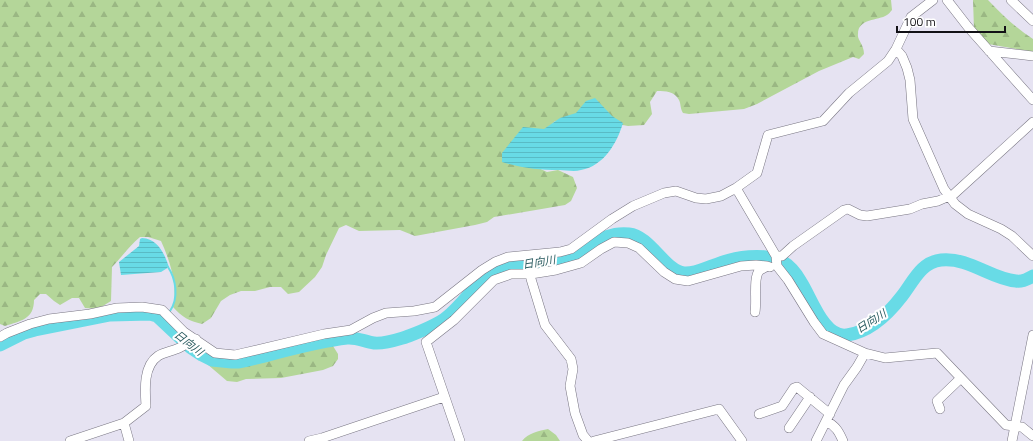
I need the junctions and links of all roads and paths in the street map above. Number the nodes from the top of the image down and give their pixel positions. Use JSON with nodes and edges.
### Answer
{"nodes":[{"id":1,"x":933,"y":0,"type":"edge"},
{"id":2,"x":947,"y":0,"type":"edge"},
{"id":3,"x":1011,"y":0,"type":"edge"},
{"id":4,"x":1033,"y":22,"type":"edge"},
{"id":5,"x":896,"y":49,"type":"junction"},
{"id":6,"x":989,"y":51,"type":"junction"},
{"id":7,"x":1033,"y":56,"type":"edge"},
{"id":8,"x":1033,"y":100,"type":"edge"},
{"id":9,"x":1033,"y":122,"type":"edge"},
{"id":10,"x":736,"y":188,"type":"junction"},
{"id":11,"x":950,"y":196,"type":"junction"},
{"id":12,"x":529,"y":256,"type":"junction"},
{"id":13,"x":776,"y":256,"type":"junction"},
{"id":14,"x":1033,"y":256,"type":"edge"},
{"id":15,"x":767,"y":266,"type":"junction"},
{"id":16,"x":777,"y":266,"type":"junction"},
{"id":17,"x":530,"y":274,"type":"junction"},
{"id":18,"x":755,"y":312,"type":"dead end"},
{"id":19,"x":1033,"y":335,"type":"edge"},
{"id":20,"x":0,"y":337,"type":"edge"},
{"id":21,"x":196,"y":339,"type":"junction"},
{"id":22,"x":865,"y":352,"type":"junction"},
{"id":23,"x":961,"y":378,"type":"junction"},
{"id":24,"x":1029,"y":378,"type":"edge"},
{"id":25,"x":444,"y":397,"type":"junction"},
{"id":26,"x":810,"y":397,"type":"junction"},
{"id":27,"x":940,"y":409,"type":"dead end"},
{"id":28,"x":759,"y":414,"type":"dead end"},
{"id":29,"x":828,"y":418,"type":"junction"},
{"id":30,"x":124,"y":423,"type":"junction"},
{"id":31,"x":1015,"y":426,"type":"junction"},
{"id":32,"x":789,"y":428,"type":"dead end"},
{"id":33,"x":1033,"y":436,"type":"edge"},
{"id":34,"x":621,"y":438,"type":"edge"},
{"id":35,"x":70,"y":441,"type":"edge"},
{"id":36,"x":129,"y":441,"type":"edge"},
{"id":37,"x":310,"y":441,"type":"edge"},
{"id":38,"x":460,"y":441,"type":"edge"},
{"id":39,"x":588,"y":441,"type":"edge"},
{"id":40,"x":594,"y":441,"type":"edge"},
{"id":41,"x":742,"y":441,"type":"edge"},
{"id":42,"x":816,"y":441,"type":"edge"},
{"id":43,"x":843,"y":441,"type":"edge"},
{"id":44,"x":1012,"y":441,"type":"edge"}],
"edges":[{"from":1,"to":5,"type":"street"},
{"from":2,"to":6,"type":"street"},
{"from":3,"to":4,"type":"street"},
{"from":5,"to":10,"type":"street"},
{"from":5,"to":11,"type":"street"},
{"from":6,"to":7,"type":"street"},
{"from":6,"to":8,"type":"street"},
{"from":9,"to":11,"type":"street"},
{"from":10,"to":12,"type":"street"},
{"from":10,"to":13,"type":"street"},
{"from":11,"to":13,"type":"street"},
{"from":11,"to":14,"type":"street"},
{"from":12,"to":17,"type":"street"},
{"from":12,"to":21,"type":"street"},
{"from":13,"to":16,"type":"street"},
{"from":15,"to":16,"type":"street"},
{"from":15,"to":17,"type":"street"},
{"from":15,"to":18,"type":"street"},
{"from":16,"to":22,"type":"street"},
{"from":17,"to":25,"type":"street"},
{"from":17,"to":39,"type":"street"},
{"from":19,"to":24,"type":"street"},
{"from":20,"to":21,"type":"street"},
{"from":21,"to":30,"type":"street"},
{"from":22,"to":23,"type":"street"},
{"from":22,"to":29,"type":"street"},
{"from":23,"to":27,"type":"street"},
{"from":23,"to":31,"type":"street"},
{"from":24,"to":31,"type":"street"},
{"from":25,"to":37,"type":"street"},
{"from":25,"to":38,"type":"street"},
{"from":26,"to":28,"type":"street"},
{"from":26,"to":29,"type":"street"},
{"from":26,"to":32,"type":"street"},
{"from":29,"to":42,"type":"street"},
{"from":29,"to":43,"type":"street"},
{"from":30,"to":35,"type":"street"},
{"from":30,"to":36,"type":"street"},
{"from":31,"to":33,"type":"street"},
{"from":31,"to":44,"type":"street"},
{"from":34,"to":40,"type":"street"},
{"from":34,"to":41,"type":"street"}]}
